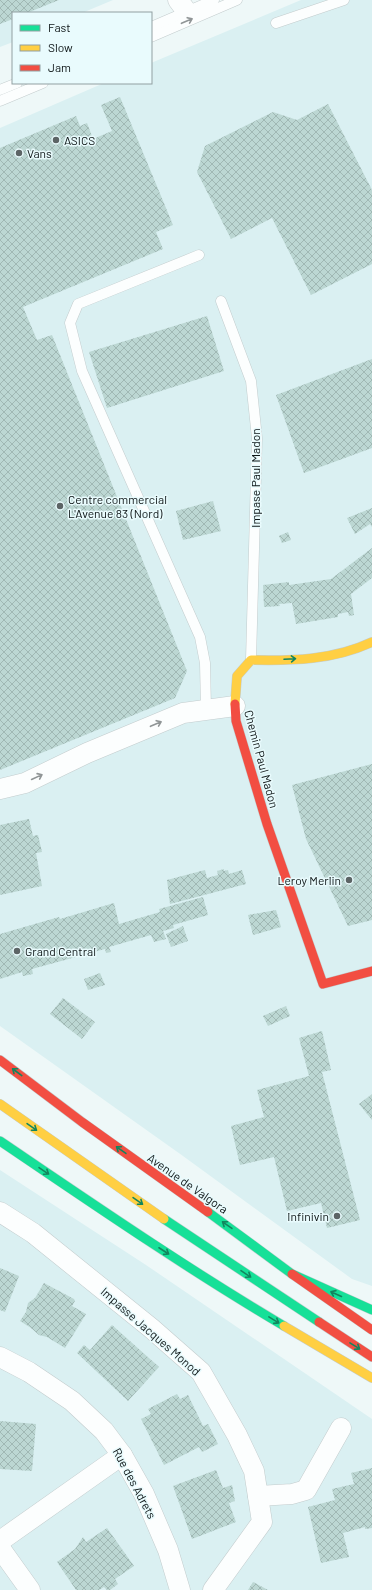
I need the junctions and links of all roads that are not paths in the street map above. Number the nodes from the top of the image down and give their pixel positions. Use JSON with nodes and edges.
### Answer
{"nodes":[{"id":1,"x":214,"y":0,"type":"edge"},
{"id":2,"x":237,"y":0,"type":"edge"},
{"id":3,"x":344,"y":0,"type":"edge"},
{"id":4,"x":182,"y":6,"type":"edge"},
{"id":5,"x":276,"y":24,"type":"dead end"},
{"id":6,"x":152,"y":26,"type":"edge"},
{"id":7,"x":152,"y":37,"type":"edge"},
{"id":8,"x":15,"y":84,"type":"edge"},
{"id":9,"x":41,"y":84,"type":"edge"},
{"id":10,"x":0,"y":90,"type":"edge"},
{"id":11,"x":0,"y":102,"type":"edge"},
{"id":12,"x":199,"y":255,"type":"dead end"},
{"id":13,"x":221,"y":301,"type":"dead end"},
{"id":14,"x":372,"y":642,"type":"edge"},
{"id":15,"x":251,"y":660,"type":"junction"},
{"id":16,"x":235,"y":706,"type":"junction"},
{"id":17,"x":206,"y":709,"type":"junction"},
{"id":18,"x":0,"y":789,"type":"edge"},
{"id":19,"x":372,"y":971,"type":"edge"},
{"id":20,"x":0,"y":1060,"type":"edge"},
{"id":21,"x":0,"y":1104,"type":"edge"},
{"id":22,"x":0,"y":1142,"type":"edge"},
{"id":23,"x":0,"y":1212,"type":"edge"},
{"id":24,"x":292,"y":1274,"type":"junction"},
{"id":25,"x":372,"y":1310,"type":"edge"},
{"id":26,"x":372,"y":1330,"type":"edge"},
{"id":27,"x":0,"y":1357,"type":"edge"},
{"id":28,"x":372,"y":1357,"type":"edge"},
{"id":29,"x":372,"y":1378,"type":"edge"},
{"id":30,"x":341,"y":1428,"type":"dead end"},
{"id":31,"x":122,"y":1455,"type":"junction"},
{"id":32,"x":258,"y":1496,"type":"junction"},
{"id":33,"x":0,"y":1541,"type":"edge"},
{"id":34,"x":0,"y":1548,"type":"edge"},
{"id":35,"x":30,"y":1590,"type":"edge"},
{"id":36,"x":180,"y":1590,"type":"edge"},
{"id":37,"x":213,"y":1590,"type":"edge"}],
"edges":[{"from":1,"to":4,"type":"lane"},
{"from":7,"to":2,"type":"lane","one_way":true},
{"from":3,"to":5,"type":"lane"},
{"from":4,"to":6,"type":"lane"},
{"from":8,"to":10,"type":"lane"},
{"from":9,"to":11,"type":"lane"},
{"from":12,"to":17,"type":"lane"},
{"from":13,"to":15,"type":"lane","name":"Impase Paul Madon"},
{"from":15,"to":14,"type":"main road","one_way":true},
{"from":15,"to":16,"type":"main road","name":"Chemin Paul Madon"},
{"from":16,"to":17,"type":"street"},
{"from":16,"to":19,"type":"main road","name":"Chemin Paul Madon"},
{"from":18,"to":17,"type":"street","one_way":true},
{"from":24,"to":20,"type":"main road","name":"Avenue de Valgora","one_way":true},
{"from":21,"to":28,"type":"main road","one_way":true},
{"from":22,"to":29,"type":"main road","one_way":true},
{"from":23,"to":32,"type":"street","name":"Impasse Jacques Monod"},
{"from":25,"to":24,"type":"main road","name":"Avenue de Valgora","one_way":true},
{"from":24,"to":26,"type":"main road"},
{"from":27,"to":31,"type":"street","name":"Rue des Adrets"},
{"from":30,"to":32,"type":"street"},
{"from":31,"to":33,"type":"street"},
{"from":31,"to":36,"type":"street","name":"Rue des Adrets"},
{"from":32,"to":37,"type":"street","name":"Impasse Jacques Monod"},
{"from":34,"to":35,"type":"street"}]}
